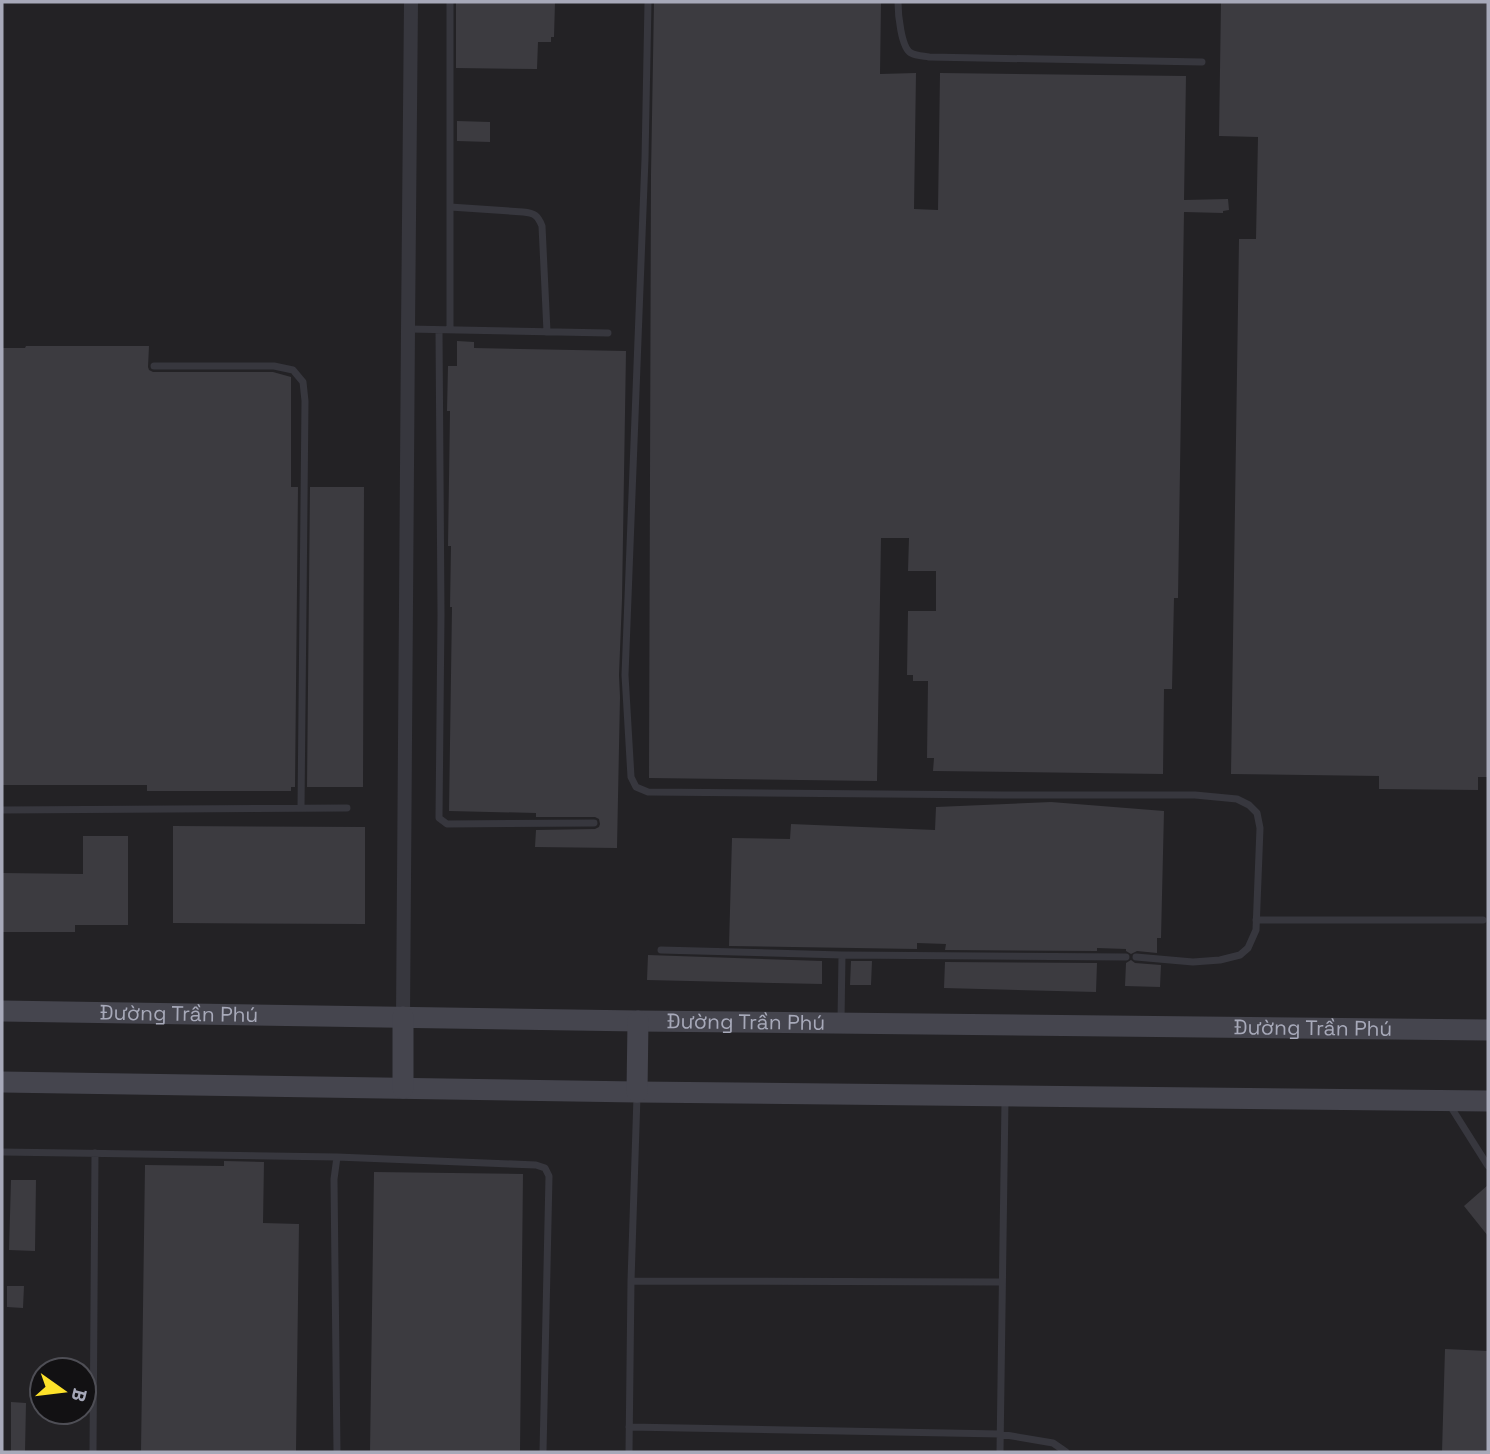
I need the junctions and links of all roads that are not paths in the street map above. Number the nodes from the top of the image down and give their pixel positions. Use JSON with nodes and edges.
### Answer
{"nodes":[{"id":1,"x":411,"y":2,"type":"edge"},
{"id":2,"x":450,"y":2,"type":"edge"},
{"id":3,"x":648,"y":2,"type":"edge"},
{"id":4,"x":898,"y":2,"type":"edge"},
{"id":5,"x":1202,"y":62,"type":"dead end"},
{"id":6,"x":450,"y":207,"type":"junction"},
{"id":7,"x":408,"y":329,"type":"junction"},
{"id":8,"x":439,"y":330,"type":"junction"},
{"id":9,"x":450,"y":330,"type":"junction"},
{"id":10,"x":547,"y":332,"type":"junction"},
{"id":11,"x":608,"y":334,"type":"dead end"},
{"id":12,"x":154,"y":366,"type":"dead end"},
{"id":13,"x":302,"y":808,"type":"junction"},
{"id":14,"x":347,"y":808,"type":"dead end"},
{"id":15,"x":2,"y":810,"type":"edge"},
{"id":16,"x":594,"y":823,"type":"dead end"},
{"id":17,"x":1256,"y":920,"type":"junction"},
{"id":18,"x":1483,"y":920,"type":"dead end"},
{"id":19,"x":661,"y":950,"type":"dead end"},
{"id":20,"x":842,"y":955,"type":"junction"},
{"id":21,"x":1126,"y":957,"type":"dead end"},
{"id":22,"x":1136,"y":957,"type":"dead end"},
{"id":23,"x":2,"y":1011,"type":"edge"},
{"id":24,"x":403,"y":1017,"type":"junction"},
{"id":25,"x":638,"y":1021,"type":"junction"},
{"id":26,"x":841,"y":1023,"type":"junction"},
{"id":27,"x":1488,"y":1030,"type":"edge"},
{"id":28,"x":2,"y":1082,"type":"edge"},
{"id":29,"x":403,"y":1088,"type":"junction"},
{"id":30,"x":637,"y":1092,"type":"junction"},
{"id":31,"x":1005,"y":1096,"type":"junction"},
{"id":32,"x":1447,"y":1101,"type":"junction"},
{"id":33,"x":1488,"y":1101,"type":"edge"},
{"id":34,"x":2,"y":1152,"type":"edge"},
{"id":35,"x":95,"y":1153,"type":"junction"},
{"id":36,"x":337,"y":1157,"type":"junction"},
{"id":37,"x":1488,"y":1166,"type":"edge"},
{"id":38,"x":631,"y":1280,"type":"junction"},
{"id":39,"x":1002,"y":1282,"type":"junction"},
{"id":40,"x":629,"y":1427,"type":"junction"},
{"id":41,"x":1000,"y":1433,"type":"junction"},
{"id":42,"x":93,"y":1452,"type":"edge"},
{"id":43,"x":337,"y":1452,"type":"edge"},
{"id":44,"x":543,"y":1452,"type":"edge"},
{"id":45,"x":629,"y":1452,"type":"edge"},
{"id":46,"x":1000,"y":1452,"type":"edge"},
{"id":47,"x":1066,"y":1452,"type":"edge"}],
"edges":[{"from":1,"to":7,"type":"street"},
{"from":2,"to":6,"type":"lane"},
{"from":3,"to":17,"type":"lane"},
{"from":4,"to":5,"type":"lane"},
{"from":6,"to":9,"type":"lane"},
{"from":6,"to":10,"type":"lane"},
{"from":7,"to":8,"type":"lane"},
{"from":7,"to":24,"type":"street"},
{"from":8,"to":9,"type":"lane"},
{"from":8,"to":16,"type":"lane"},
{"from":9,"to":10,"type":"lane"},
{"from":10,"to":11,"type":"lane"},
{"from":12,"to":13,"type":"lane"},
{"from":13,"to":14,"type":"lane"},
{"from":13,"to":15,"type":"lane"},
{"from":17,"to":18,"type":"lane"},
{"from":17,"to":22,"type":"lane"},
{"from":19,"to":20,"type":"lane"},
{"from":20,"to":21,"type":"lane"},
{"from":20,"to":26,"type":"lane"},
{"from":23,"to":24,"type":"main road","name":"Đường Trần Phú"},
{"from":24,"to":25,"type":"main road","name":"Đường Trần Phú"},
{"from":24,"to":29,"type":"main road"},
{"from":25,"to":26,"type":"main road","name":"Đường Trần Phú"},
{"from":25,"to":30,"type":"main road"},
{"from":26,"to":27,"type":"main road","name":"Đường Trần Phú"},
{"from":28,"to":29,"type":"main road"},
{"from":29,"to":30,"type":"main road"},
{"from":30,"to":31,"type":"main road"},
{"from":30,"to":38,"type":"lane"},
{"from":31,"to":32,"type":"main road"},
{"from":31,"to":39,"type":"lane"},
{"from":32,"to":33,"type":"main road"},
{"from":32,"to":37,"type":"lane"},
{"from":34,"to":35,"type":"lane"},
{"from":35,"to":36,"type":"lane"},
{"from":35,"to":42,"type":"lane"},
{"from":36,"to":43,"type":"lane"},
{"from":36,"to":44,"type":"lane"},
{"from":38,"to":39,"type":"lane"},
{"from":38,"to":40,"type":"lane"},
{"from":39,"to":41,"type":"lane"},
{"from":40,"to":41,"type":"lane"},
{"from":40,"to":45,"type":"lane"},
{"from":41,"to":46,"type":"lane"},
{"from":41,"to":47,"type":"lane"}]}
